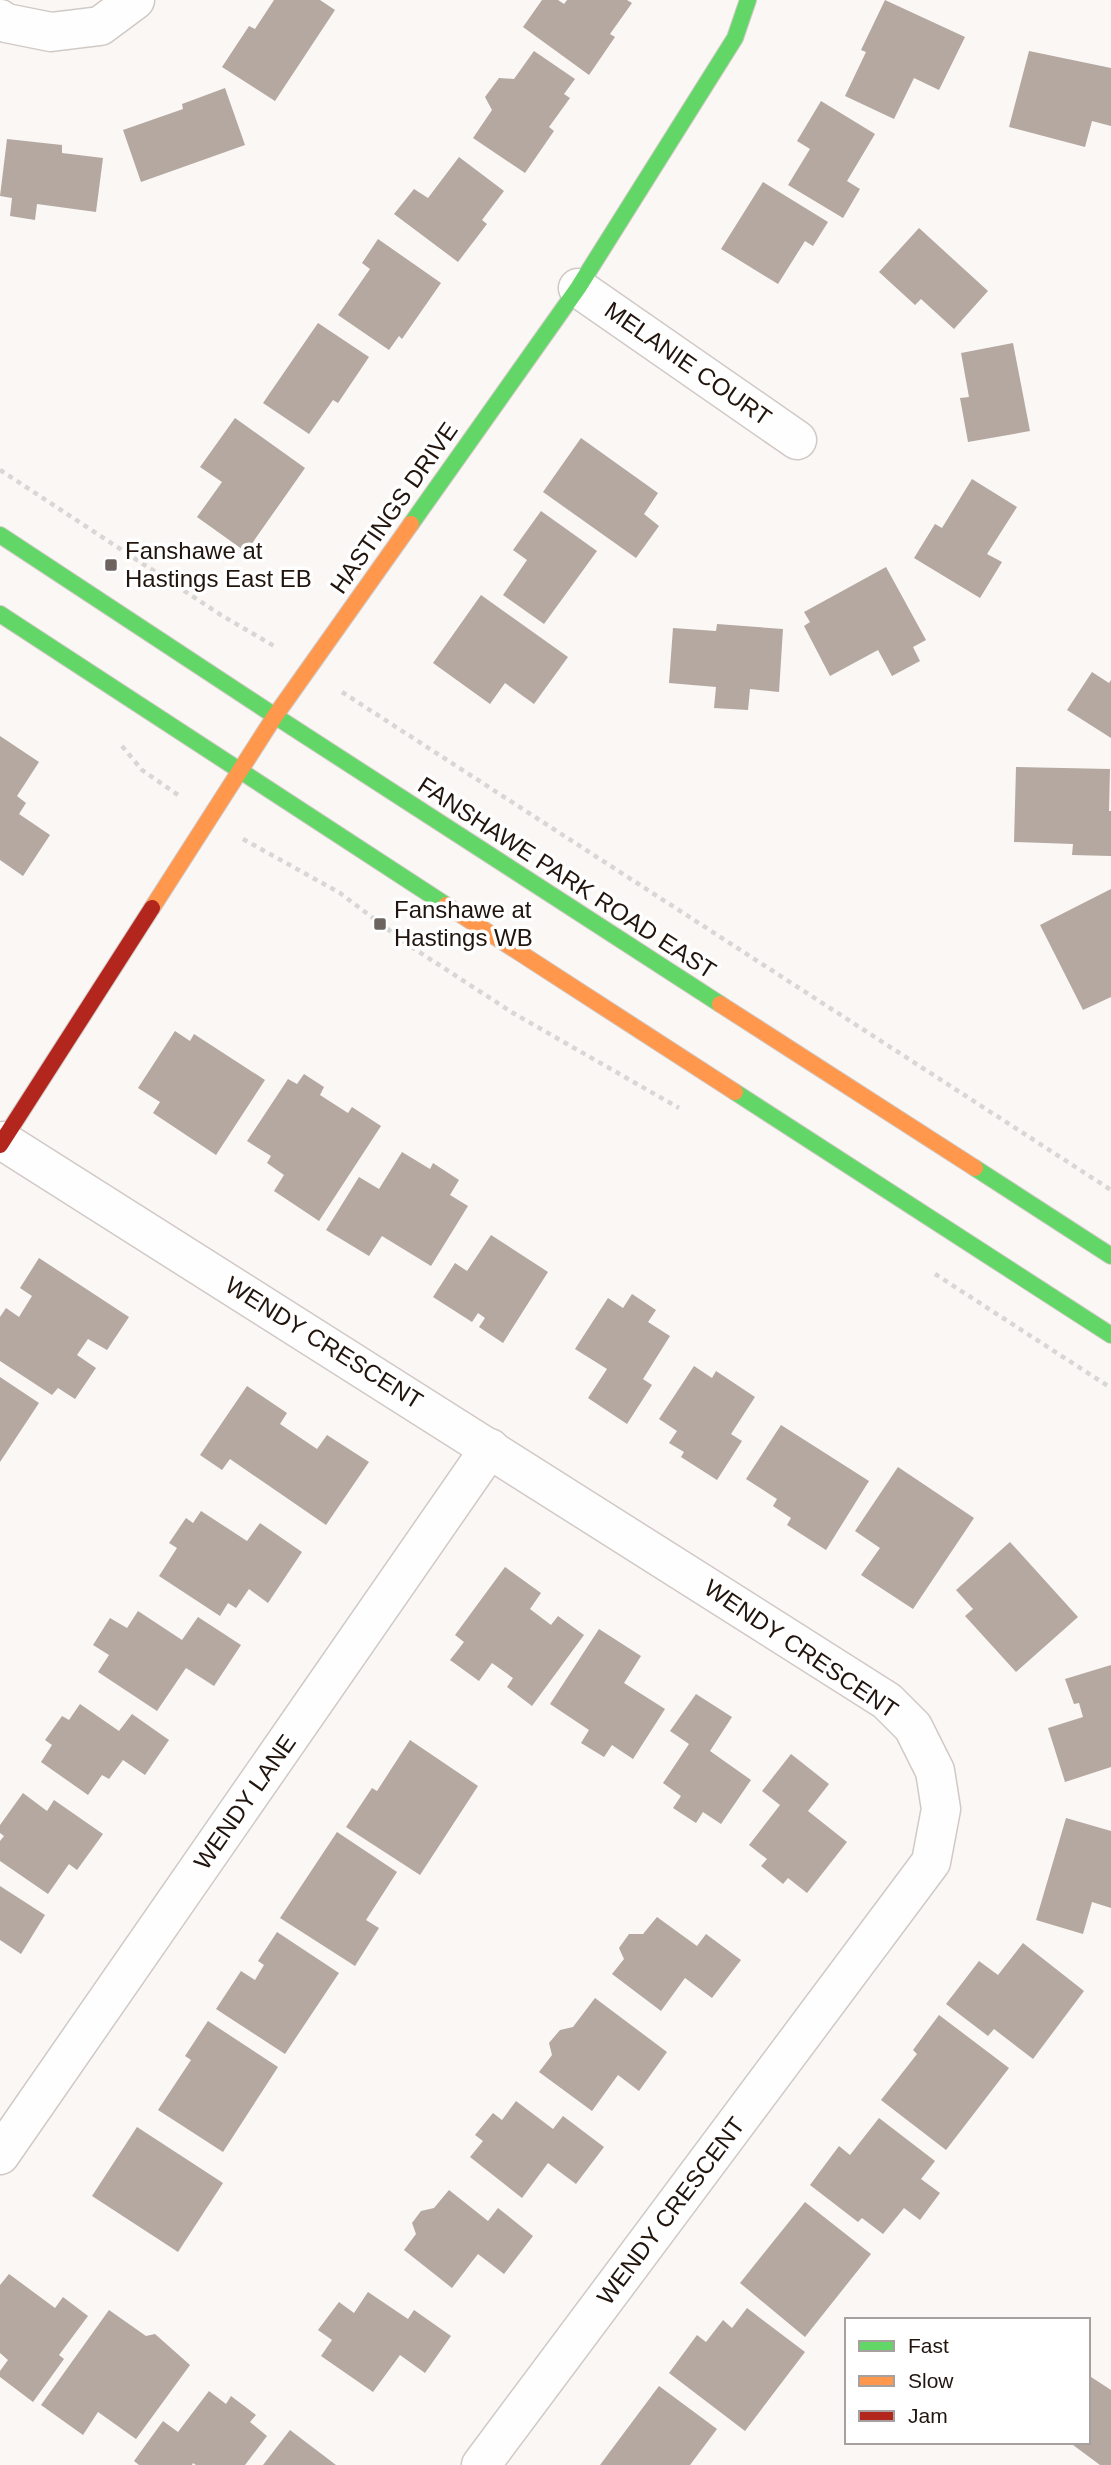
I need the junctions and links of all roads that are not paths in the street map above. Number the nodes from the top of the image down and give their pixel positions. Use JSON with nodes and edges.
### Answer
{"nodes":[{"id":1,"x":135,"y":0,"type":"edge"},
{"id":2,"x":748,"y":0,"type":"edge"},
{"id":3,"x":0,"y":19,"type":"edge"},
{"id":4,"x":578,"y":288,"type":"junction"},
{"id":5,"x":797,"y":440,"type":"dead end"},
{"id":6,"x":0,"y":534,"type":"edge"},
{"id":7,"x":0,"y":614,"type":"edge"},
{"id":8,"x":275,"y":716,"type":"junction"},
{"id":9,"x":238,"y":771,"type":"junction"},
{"id":10,"x":1,"y":1143,"type":"edge"},
{"id":11,"x":1111,"y":1256,"type":"edge"},
{"id":12,"x":1111,"y":1335,"type":"edge"},
{"id":13,"x":491,"y":1448,"type":"junction"},
{"id":14,"x":0,"y":2155,"type":"edge"},
{"id":15,"x":481,"y":2465,"type":"edge"}],
"edges":[{"from":1,"to":3,"type":"street"},
{"from":2,"to":4,"type":"main road","name":"HASTINGS DRIVE"},
{"from":4,"to":5,"type":"street","name":"MELANIE COURT"},
{"from":4,"to":8,"type":"main road","name":"HASTINGS DRIVE"},
{"from":6,"to":8,"type":"main road","name":"FANSHAWE PARK ROAD EAST"},
{"from":7,"to":9,"type":"main road"},
{"from":8,"to":9,"type":"main road","name":"HASTINGS DRIVE"},
{"from":8,"to":11,"type":"main road","name":"FANSHAWE PARK ROAD EAST"},
{"from":9,"to":10,"type":"main road","name":"HASTINGS DRIVE"},
{"from":9,"to":12,"type":"main road"},
{"from":10,"to":13,"type":"street","name":"WENDY CRESCENT"},
{"from":13,"to":14,"type":"street","name":"WENDY LANE"},
{"from":13,"to":15,"type":"street","name":"WENDY CRESCENT"}]}
